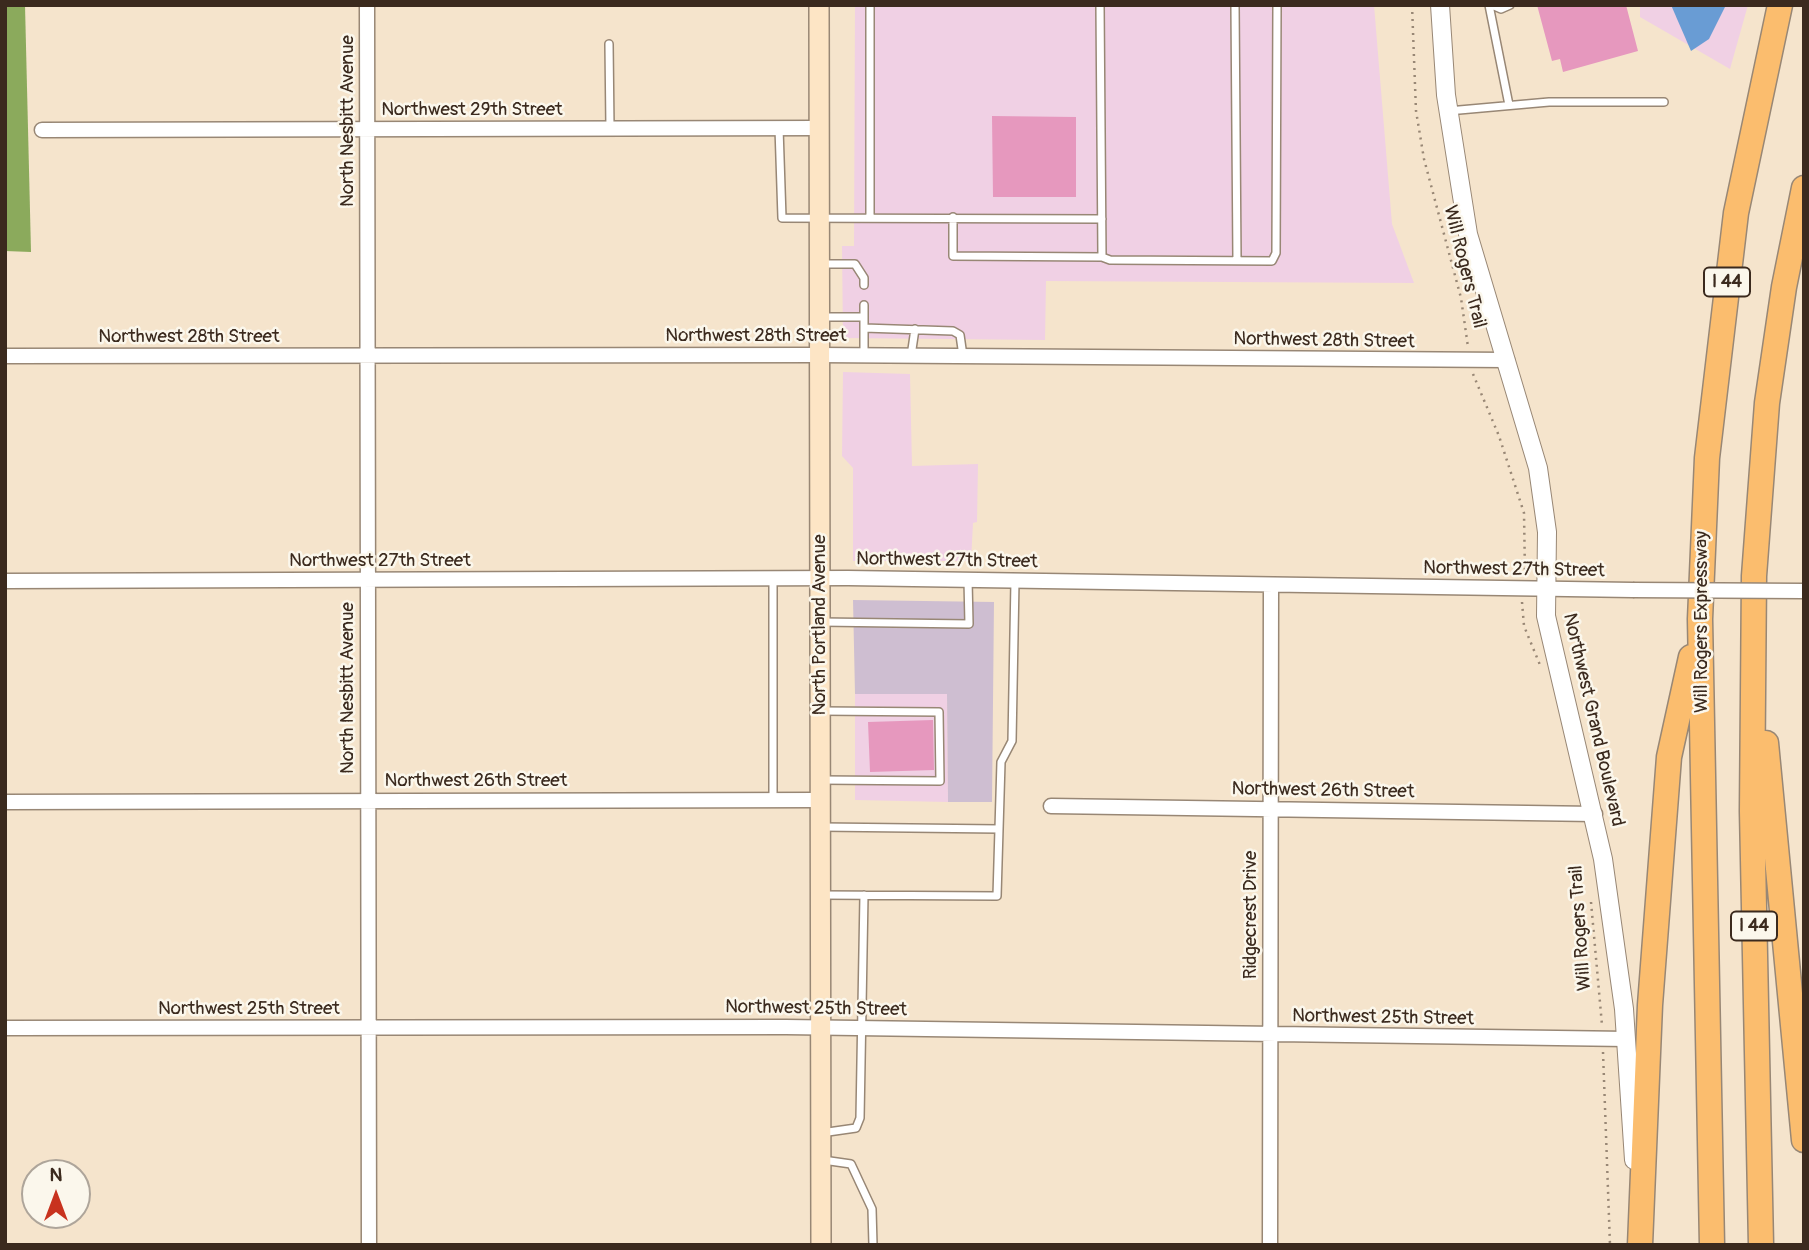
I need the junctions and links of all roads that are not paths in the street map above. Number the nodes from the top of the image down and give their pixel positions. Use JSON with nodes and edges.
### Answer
{"nodes":[{"id":1,"x":367,"y":5,"type":"edge"},
{"id":2,"x":819,"y":5,"type":"edge"},
{"id":3,"x":870,"y":5,"type":"edge"},
{"id":4,"x":1100,"y":5,"type":"edge"},
{"id":5,"x":1235,"y":5,"type":"edge"},
{"id":6,"x":1276,"y":5,"type":"edge"},
{"id":7,"x":1440,"y":5,"type":"edge"},
{"id":8,"x":1491,"y":5,"type":"edge"},
{"id":9,"x":1510,"y":5,"type":"edge"},
{"id":10,"x":1780,"y":5,"type":"edge"},
{"id":11,"x":609,"y":44,"type":"dead end"},
{"id":12,"x":1664,"y":102,"type":"dead end"},
{"id":13,"x":1509,"y":105,"type":"junction"},
{"id":14,"x":1448,"y":111,"type":"junction"},
{"id":15,"x":610,"y":128,"type":"junction"},
{"id":16,"x":779,"y":128,"type":"junction"},
{"id":17,"x":819,"y":128,"type":"junction"},
{"id":18,"x":42,"y":130,"type":"dead end"},
{"id":19,"x":367,"y":130,"type":"junction"},
{"id":20,"x":1804,"y":188,"type":"edge"},
{"id":21,"x":819,"y":216,"type":"junction"},
{"id":22,"x":870,"y":216,"type":"junction"},
{"id":23,"x":953,"y":217,"type":"junction"},
{"id":24,"x":1102,"y":219,"type":"junction"},
{"id":25,"x":1102,"y":257,"type":"junction"},
{"id":26,"x":1237,"y":261,"type":"junction"},
{"id":27,"x":819,"y":264,"type":"junction"},
{"id":28,"x":864,"y":285,"type":"dead end"},
{"id":29,"x":864,"y":305,"type":"dead end"},
{"id":30,"x":819,"y":317,"type":"junction"},
{"id":31,"x":864,"y":317,"type":"junction"},
{"id":32,"x":864,"y":328,"type":"junction"},
{"id":33,"x":915,"y":329,"type":"junction"},
{"id":34,"x":819,"y":355,"type":"junction"},
{"id":35,"x":5,"y":356,"type":"edge"},
{"id":36,"x":367,"y":356,"type":"junction"},
{"id":37,"x":864,"y":356,"type":"junction"},
{"id":38,"x":911,"y":356,"type":"junction"},
{"id":39,"x":963,"y":356,"type":"junction"},
{"id":40,"x":1507,"y":360,"type":"junction"},
{"id":41,"x":820,"y":579,"type":"junction"},
{"id":42,"x":367,"y":580,"type":"junction"},
{"id":43,"x":773,"y":580,"type":"junction"},
{"id":44,"x":968,"y":580,"type":"junction"},
{"id":45,"x":5,"y":581,"type":"edge"},
{"id":46,"x":1015,"y":581,"type":"junction"},
{"id":47,"x":1271,"y":585,"type":"junction"},
{"id":48,"x":1545,"y":590,"type":"junction"},
{"id":49,"x":1804,"y":591,"type":"edge"},
{"id":50,"x":1753,"y":607,"type":"junction"},
{"id":51,"x":1700,"y":619,"type":"junction"},
{"id":52,"x":820,"y":622,"type":"junction"},
{"id":53,"x":820,"y":711,"type":"junction"},
{"id":54,"x":820,"y":780,"type":"junction"},
{"id":55,"x":368,"y":800,"type":"junction"},
{"id":56,"x":773,"y":800,"type":"junction"},
{"id":57,"x":820,"y":800,"type":"junction"},
{"id":58,"x":5,"y":802,"type":"edge"},
{"id":59,"x":1051,"y":807,"type":"dead end"},
{"id":60,"x":1270,"y":810,"type":"junction"},
{"id":61,"x":1595,"y":814,"type":"junction"},
{"id":62,"x":820,"y":827,"type":"junction"},
{"id":63,"x":999,"y":829,"type":"junction"},
{"id":64,"x":820,"y":895,"type":"junction"},
{"id":65,"x":864,"y":895,"type":"junction"},
{"id":66,"x":5,"y":1028,"type":"edge"},
{"id":67,"x":369,"y":1028,"type":"junction"},
{"id":68,"x":820,"y":1028,"type":"junction"},
{"id":69,"x":861,"y":1029,"type":"junction"},
{"id":70,"x":1270,"y":1035,"type":"junction"},
{"id":71,"x":1627,"y":1039,"type":"junction"},
{"id":72,"x":820,"y":1133,"type":"junction"},
{"id":73,"x":1804,"y":1140,"type":"edge"},
{"id":74,"x":821,"y":1160,"type":"junction"},
{"id":75,"x":369,"y":1245,"type":"edge"},
{"id":76,"x":821,"y":1245,"type":"edge"},
{"id":77,"x":873,"y":1245,"type":"edge"},
{"id":78,"x":1270,"y":1245,"type":"edge"},
{"id":79,"x":1639,"y":1245,"type":"edge"},
{"id":80,"x":1712,"y":1245,"type":"edge"},
{"id":81,"x":1761,"y":1245,"type":"edge"}],
"edges":[{"from":1,"to":19,"type":"street","name":"North Nesbitt Avenue"},
{"from":2,"to":17,"type":"main road","name":"North Portland Avenue"},
{"from":3,"to":22,"type":"lane"},
{"from":4,"to":24,"type":"lane"},
{"from":5,"to":26,"type":"lane"},
{"from":6,"to":26,"type":"lane"},
{"from":7,"to":14,"type":"street","name":"Northwest Grand Boulevard"},
{"from":8,"to":9,"type":"lane"},
{"from":8,"to":13,"type":"lane"},
{"from":10,"to":51,"type":"highway","name":"Will Rogers Expressway","number":"I 44"},
{"from":11,"to":15,"type":"lane"},
{"from":12,"to":13,"type":"lane"},
{"from":13,"to":14,"type":"lane"},
{"from":14,"to":40,"type":"street","name":"Northwest Grand Boulevard"},
{"from":15,"to":16,"type":"street","name":"Northwest 29th Street"},
{"from":15,"to":19,"type":"street","name":"Northwest 29th Street"},
{"from":16,"to":17,"type":"street","name":"Northwest 29th Street"},
{"from":16,"to":21,"type":"lane"},
{"from":17,"to":21,"type":"main road","name":"North Portland Avenue"},
{"from":18,"to":19,"type":"street","name":"Northwest 29th Street"},
{"from":19,"to":36,"type":"street","name":"North Nesbitt Avenue"},
{"from":20,"to":50,"type":"highway","number":"I 44"},
{"from":21,"to":22,"type":"lane"},
{"from":21,"to":27,"type":"main road","name":"North Portland Avenue"},
{"from":22,"to":23,"type":"lane"},
{"from":23,"to":24,"type":"lane"},
{"from":23,"to":25,"type":"lane"},
{"from":24,"to":25,"type":"lane"},
{"from":25,"to":26,"type":"lane"},
{"from":27,"to":28,"type":"lane"},
{"from":27,"to":30,"type":"main road","name":"North Portland Avenue"},
{"from":29,"to":31,"type":"lane"},
{"from":30,"to":31,"type":"lane"},
{"from":30,"to":34,"type":"main road","name":"North Portland Avenue"},
{"from":31,"to":32,"type":"lane"},
{"from":32,"to":33,"type":"lane"},
{"from":32,"to":37,"type":"lane"},
{"from":33,"to":38,"type":"lane"},
{"from":33,"to":39,"type":"lane"},
{"from":34,"to":36,"type":"street","name":"Northwest 28th Street"},
{"from":34,"to":37,"type":"street","name":"Northwest 28th Street"},
{"from":34,"to":41,"type":"main road","name":"North Portland Avenue"},
{"from":35,"to":36,"type":"street","name":"Northwest 28th Street"},
{"from":36,"to":42,"type":"street","name":"North Nesbitt Avenue"},
{"from":37,"to":38,"type":"street","name":"Northwest 28th Street"},
{"from":38,"to":39,"type":"street","name":"Northwest 28th Street"},
{"from":39,"to":40,"type":"street","name":"Northwest 28th Street"},
{"from":40,"to":48,"type":"street","name":"Northwest Grand Boulevard"},
{"from":41,"to":43,"type":"street","name":"Northwest 27th Street"},
{"from":41,"to":44,"type":"street","name":"Northwest 27th Street"},
{"from":41,"to":52,"type":"main road","name":"North Portland Avenue"},
{"from":42,"to":43,"type":"street","name":"Northwest 27th Street"},
{"from":42,"to":45,"type":"street","name":"Northwest 27th Street"},
{"from":42,"to":55,"type":"street","name":"North Nesbitt Avenue"},
{"from":43,"to":56,"type":"lane"},
{"from":44,"to":46,"type":"street","name":"Northwest 27th Street"},
{"from":44,"to":52,"type":"lane"},
{"from":46,"to":47,"type":"street","name":"Northwest 27th Street"},
{"from":46,"to":63,"type":"lane"},
{"from":47,"to":48,"type":"street","name":"Northwest 27th Street"},
{"from":47,"to":60,"type":"street","name":"Ridgecrest Drive"},
{"from":48,"to":49,"type":"street","name":"Northwest 27th Street","bridge":true},
{"from":48,"to":61,"type":"street","name":"Northwest Grand Boulevard"},
{"from":50,"to":73,"type":"highway"},
{"from":50,"to":81,"type":"highway","number":"I 44"},
{"from":51,"to":79,"type":"highway"},
{"from":51,"to":80,"type":"highway","name":"Will Rogers Expressway","number":"I 44"},
{"from":52,"to":53,"type":"main road","name":"North Portland Avenue"},
{"from":53,"to":54,"type":"main road","name":"North Portland Avenue"},
{"from":53,"to":54,"type":"lane"},
{"from":54,"to":57,"type":"main road","name":"North Portland Avenue"},
{"from":55,"to":56,"type":"street","name":"Northwest 26th Street"},
{"from":55,"to":58,"type":"street","name":"Northwest 26th Street"},
{"from":55,"to":67,"type":"street","name":"North Nesbitt Avenue"},
{"from":56,"to":57,"type":"street","name":"Northwest 26th Street"},
{"from":57,"to":62,"type":"main road","name":"North Portland Avenue"},
{"from":59,"to":60,"type":"street","name":"Northwest 26th Street"},
{"from":60,"to":61,"type":"street","name":"Northwest 26th Street"},
{"from":60,"to":70,"type":"street","name":"Ridgecrest Drive"},
{"from":61,"to":71,"type":"street","name":"Northwest Grand Boulevard"},
{"from":62,"to":63,"type":"lane"},
{"from":62,"to":64,"type":"main road","name":"North Portland Avenue"},
{"from":63,"to":65,"type":"lane"},
{"from":64,"to":65,"type":"lane"},
{"from":64,"to":68,"type":"main road","name":"North Portland Avenue"},
{"from":65,"to":69,"type":"lane"},
{"from":66,"to":67,"type":"street","name":"Northwest 25th Street"},
{"from":67,"to":68,"type":"street","name":"Northwest 25th Street"},
{"from":67,"to":75,"type":"street","name":"North Nesbitt Avenue"},
{"from":68,"to":69,"type":"street","name":"Northwest 25th Street"},
{"from":68,"to":72,"type":"main road","name":"North Portland Avenue"},
{"from":69,"to":70,"type":"street","name":"Northwest 25th Street"},
{"from":69,"to":72,"type":"lane"},
{"from":70,"to":71,"type":"street","name":"Northwest 25th Street"},
{"from":70,"to":78,"type":"street","name":"Ridgecrest Drive"},
{"from":71,"to":79,"type":"street","name":"Northwest Grand Boulevard"},
{"from":72,"to":74,"type":"main road","name":"North Portland Avenue"},
{"from":74,"to":76,"type":"main road","name":"North Portland Avenue"},
{"from":74,"to":77,"type":"lane"}]}
